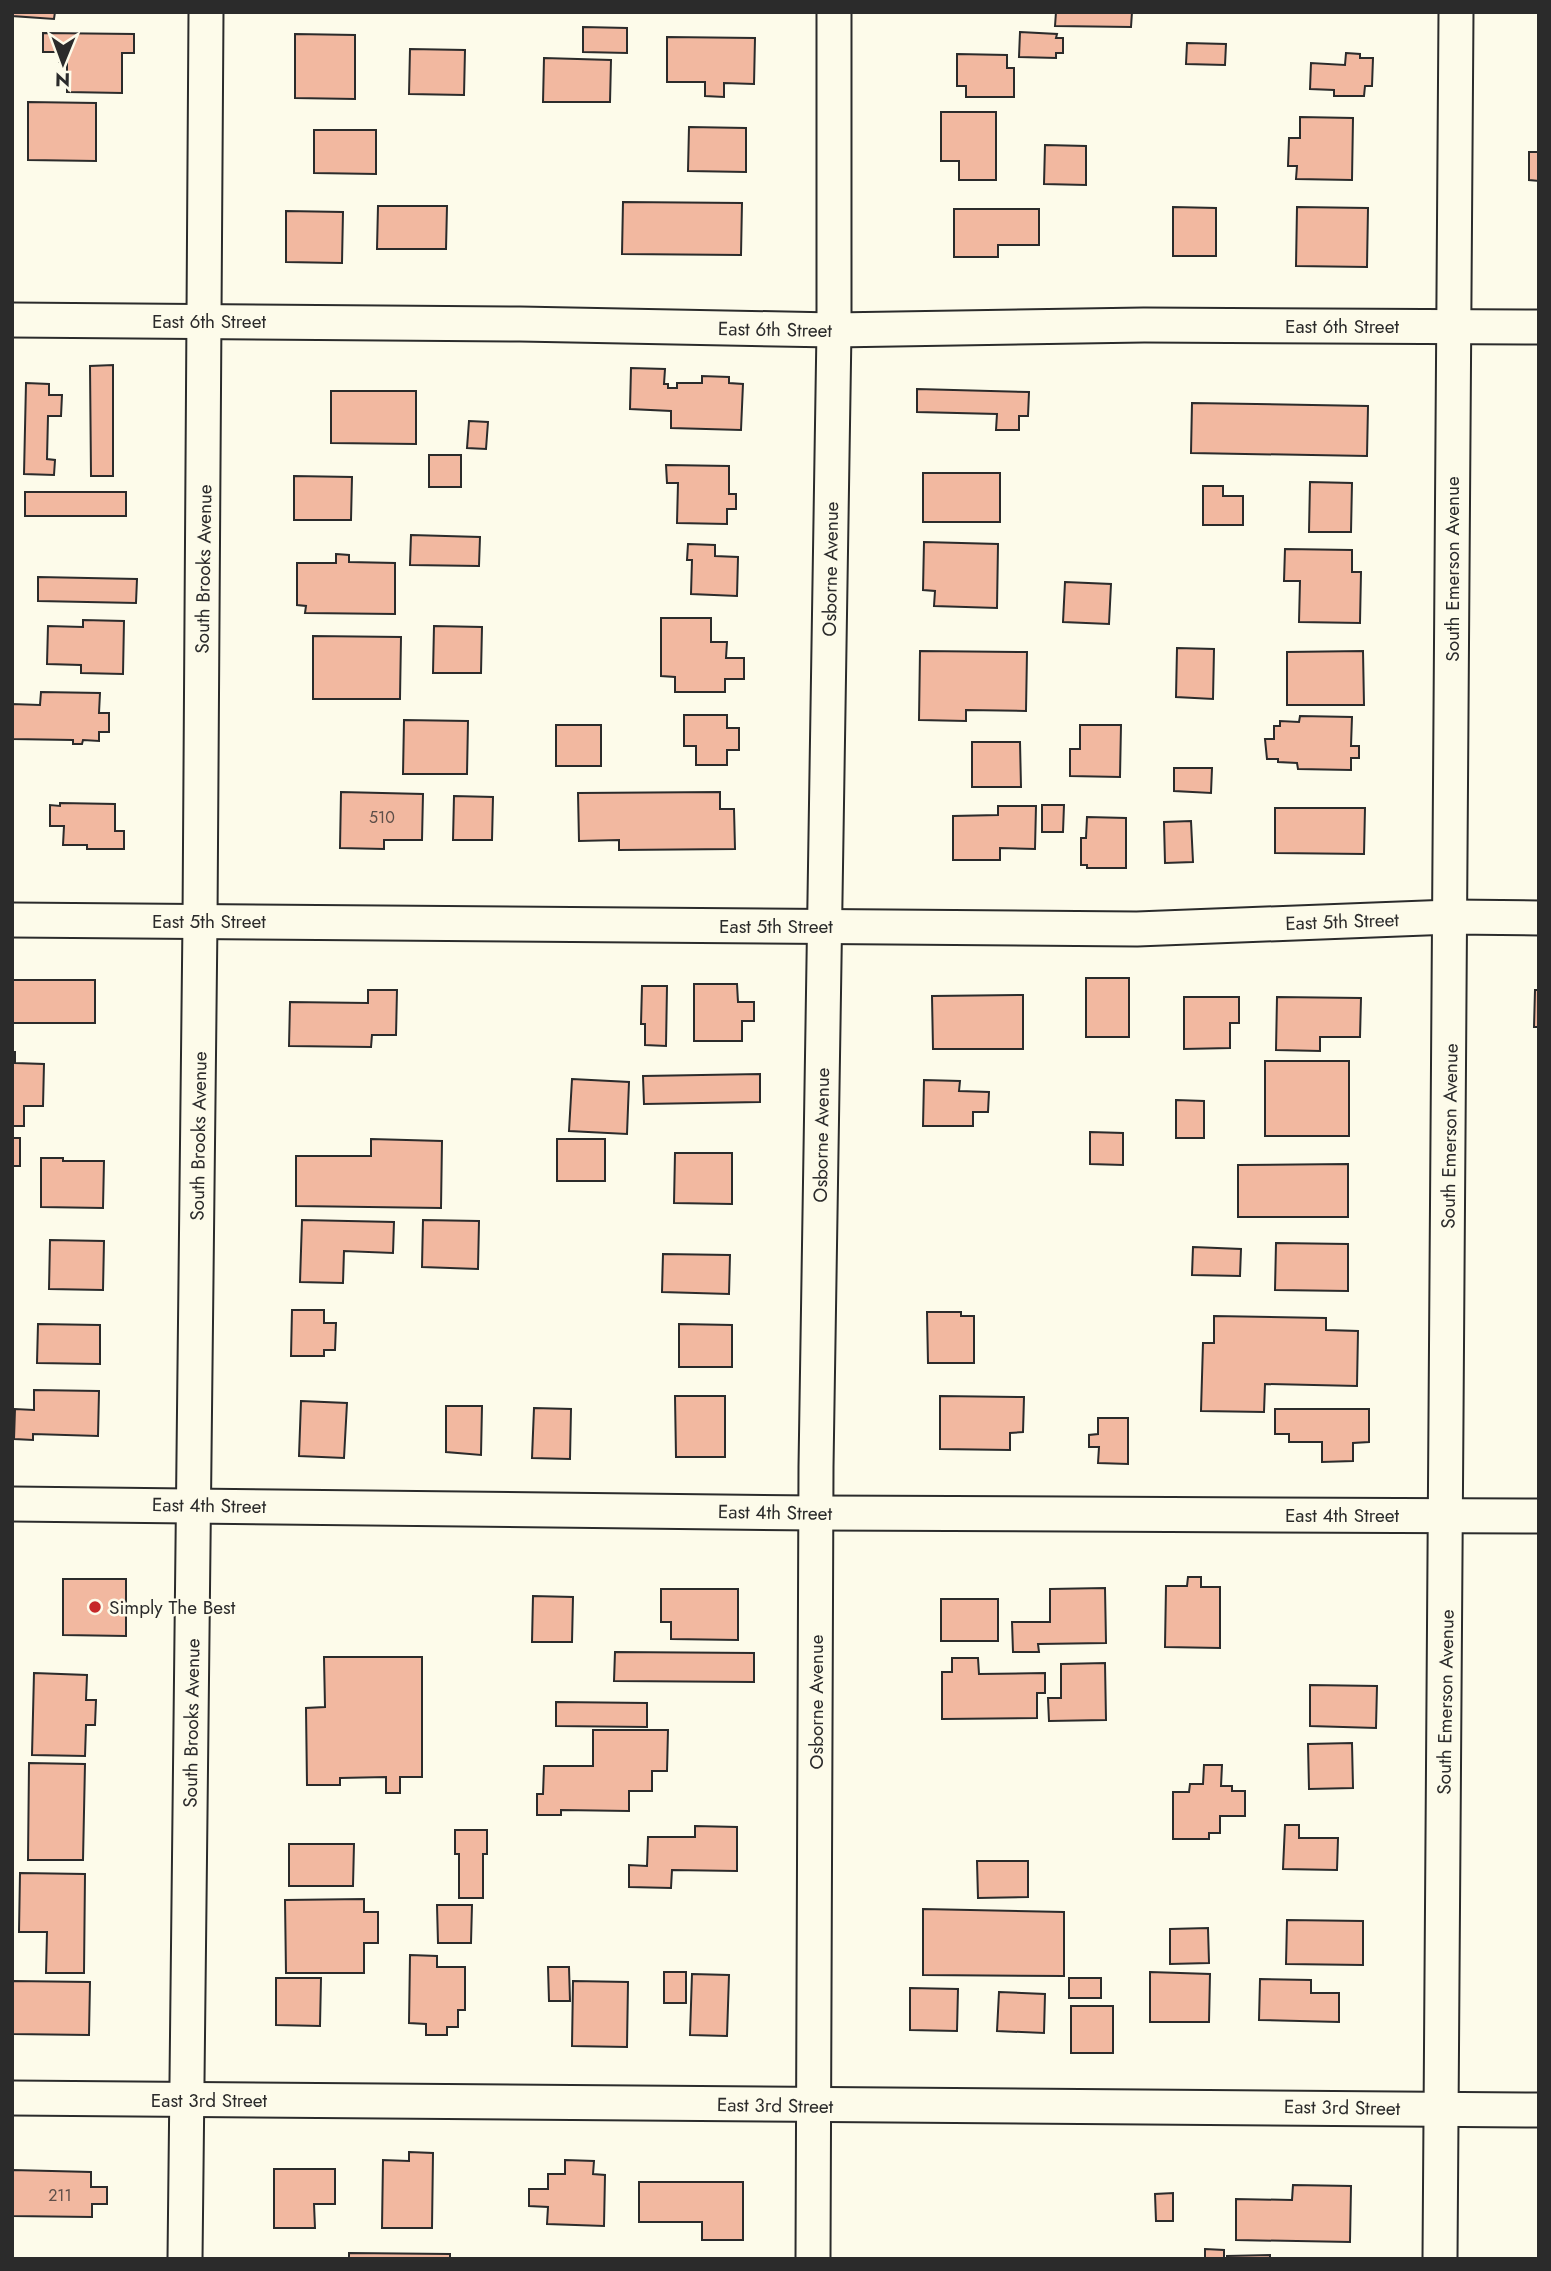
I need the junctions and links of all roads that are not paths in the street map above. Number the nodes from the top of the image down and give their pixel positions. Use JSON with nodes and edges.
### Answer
{"nodes":[{"id":1,"x":206,"y":12,"type":"edge"},
{"id":2,"x":834,"y":12,"type":"edge"},
{"id":3,"x":1456,"y":12,"type":"edge"},
{"id":4,"x":12,"y":320,"type":"edge"},
{"id":5,"x":205,"y":321,"type":"junction"},
{"id":6,"x":1455,"y":326,"type":"junction"},
{"id":7,"x":1539,"y":327,"type":"edge"},
{"id":8,"x":834,"y":330,"type":"junction"},
{"id":9,"x":1451,"y":917,"type":"junction"},
{"id":10,"x":1539,"y":918,"type":"edge"},
{"id":11,"x":12,"y":920,"type":"edge"},
{"id":12,"x":200,"y":921,"type":"junction"},
{"id":13,"x":824,"y":927,"type":"junction"},
{"id":14,"x":12,"y":1504,"type":"edge"},
{"id":15,"x":194,"y":1504,"type":"junction"},
{"id":16,"x":817,"y":1513,"type":"junction"},
{"id":17,"x":1447,"y":1515,"type":"junction"},
{"id":18,"x":1539,"y":1516,"type":"edge"},
{"id":19,"x":12,"y":2098,"type":"edge"},
{"id":20,"x":187,"y":2100,"type":"junction"},
{"id":21,"x":815,"y":2105,"type":"junction"},
{"id":22,"x":1441,"y":2108,"type":"junction"},
{"id":23,"x":1539,"y":2110,"type":"edge"},
{"id":24,"x":185,"y":2259,"type":"edge"},
{"id":25,"x":813,"y":2259,"type":"edge"},
{"id":26,"x":1440,"y":2259,"type":"edge"}],
"edges":[{"from":1,"to":5,"type":"street","name":"South Brooks Avenue"},
{"from":2,"to":8,"type":"street","name":"Osborne Avenue"},
{"from":3,"to":6,"type":"street","name":"South Emerson Avenue"},
{"from":4,"to":5,"type":"street","name":"East 6th Street"},
{"from":5,"to":8,"type":"street","name":"East 6th Street"},
{"from":5,"to":12,"type":"street","name":"South Brooks Avenue"},
{"from":6,"to":7,"type":"street","name":"East 6th Street"},
{"from":6,"to":8,"type":"street","name":"East 6th Street"},
{"from":6,"to":9,"type":"street","name":"South Emerson Avenue"},
{"from":8,"to":13,"type":"street","name":"Osborne Avenue"},
{"from":9,"to":10,"type":"street","name":"East 5th Street"},
{"from":9,"to":13,"type":"street","name":"East 5th Street"},
{"from":9,"to":17,"type":"street","name":"South Emerson Avenue"},
{"from":11,"to":12,"type":"street","name":"East 5th Street"},
{"from":12,"to":13,"type":"street","name":"East 5th Street"},
{"from":12,"to":15,"type":"street","name":"South Brooks Avenue"},
{"from":13,"to":16,"type":"street","name":"Osborne Avenue"},
{"from":14,"to":15,"type":"street","name":"East 4th Street"},
{"from":15,"to":16,"type":"street","name":"East 4th Street"},
{"from":15,"to":20,"type":"street","name":"South Brooks Avenue"},
{"from":16,"to":17,"type":"street","name":"East 4th Street"},
{"from":16,"to":21,"type":"street","name":"Osborne Avenue"},
{"from":17,"to":18,"type":"street","name":"East 4th Street"},
{"from":17,"to":22,"type":"street","name":"South Emerson Avenue"},
{"from":19,"to":20,"type":"street","name":"East 3rd Street"},
{"from":20,"to":21,"type":"street","name":"East 3rd Street"},
{"from":20,"to":24,"type":"street","name":"South Brooks Avenue"},
{"from":21,"to":22,"type":"street","name":"East 3rd Street"},
{"from":21,"to":25,"type":"street","name":"Osborne Avenue"},
{"from":22,"to":23,"type":"street","name":"East 3rd Street"},
{"from":22,"to":26,"type":"street","name":"South Emerson Avenue"}]}
